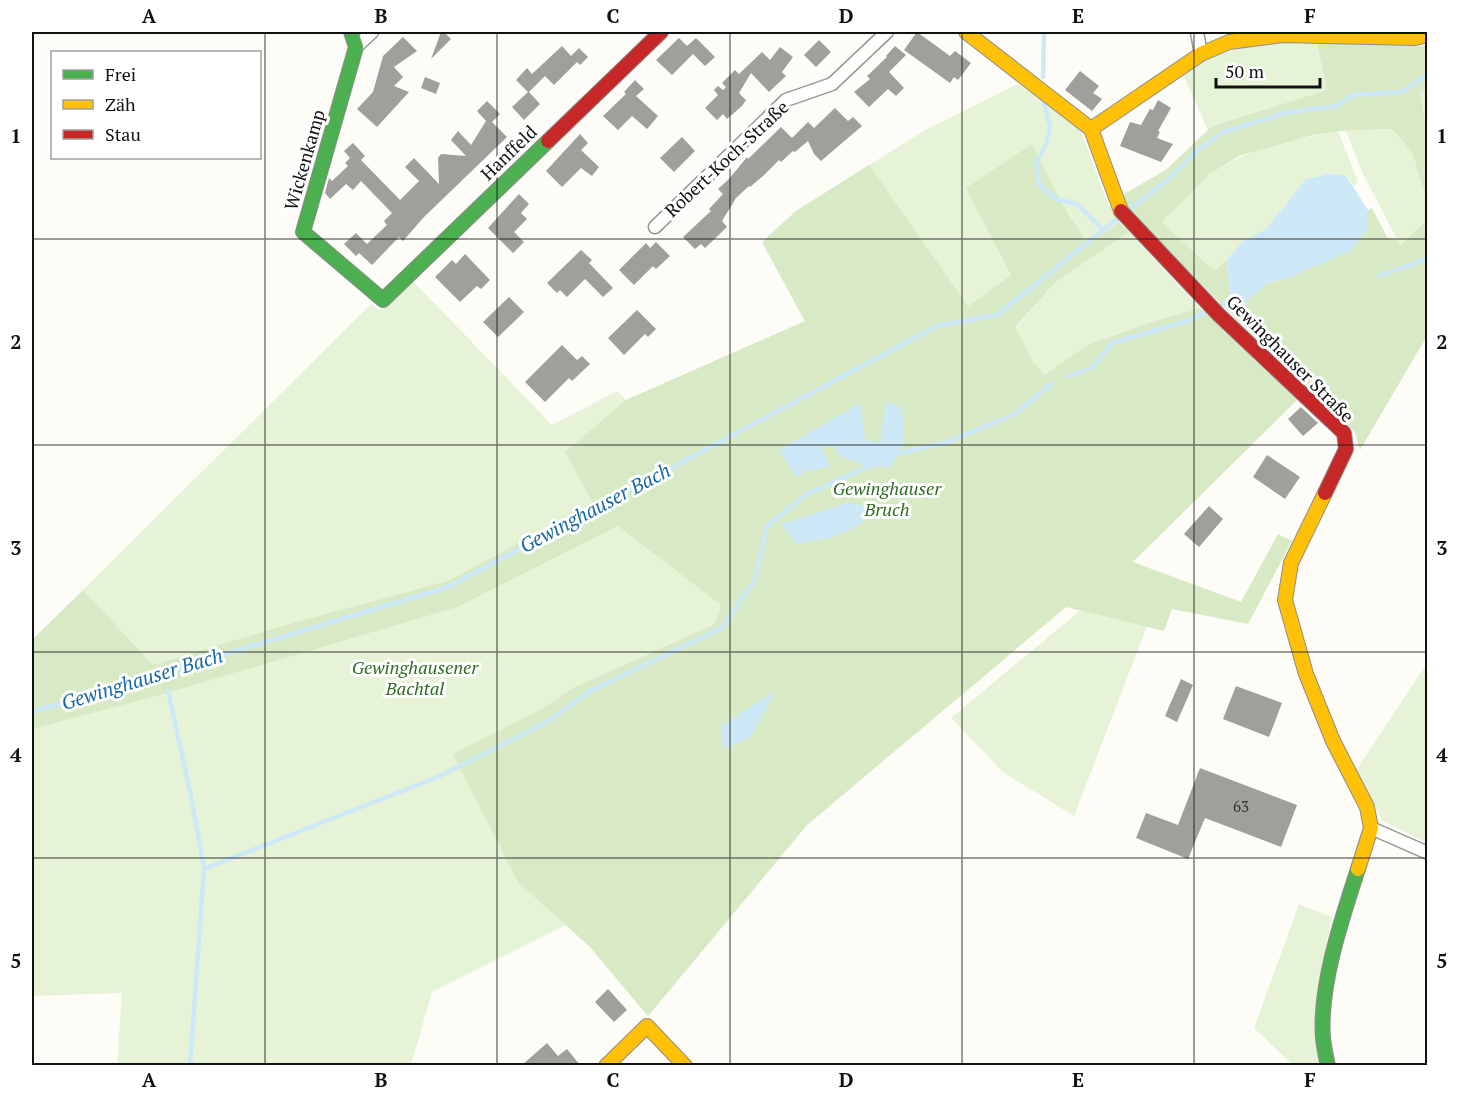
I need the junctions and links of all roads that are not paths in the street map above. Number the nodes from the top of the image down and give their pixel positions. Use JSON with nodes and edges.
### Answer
{"nodes":[{"id":1,"x":351,"y":32,"type":"edge"},
{"id":2,"x":372,"y":32,"type":"edge"},
{"id":3,"x":661,"y":32,"type":"edge"},
{"id":4,"x":887,"y":32,"type":"edge"},
{"id":5,"x":966,"y":32,"type":"edge"},
{"id":6,"x":1197,"y":32,"type":"edge"},
{"id":7,"x":1428,"y":35,"type":"edge"},
{"id":8,"x":357,"y":47,"type":"junction"},
{"id":9,"x":1201,"y":54,"type":"junction"},
{"id":10,"x":1091,"y":129,"type":"junction"},
{"id":11,"x":655,"y":227,"type":"dead end"},
{"id":12,"x":383,"y":300,"type":"joint"},
{"id":13,"x":1371,"y":828,"type":"junction"},
{"id":14,"x":1428,"y":853,"type":"edge"},
{"id":15,"x":606,"y":1065,"type":"edge"},
{"id":16,"x":685,"y":1065,"type":"edge"},
{"id":17,"x":1328,"y":1065,"type":"edge"}],
"edges":[{"from":1,"to":8,"type":"street"},
{"from":2,"to":8,"type":"street"},
{"from":3,"to":12,"type":"street","name":"Hanffeld"},
{"from":4,"to":11,"type":"street","name":"Robert-Koch-Straße"},
{"from":5,"to":10,"type":"street"},
{"from":6,"to":9,"type":"street"},
{"from":7,"to":9,"type":"street"},
{"from":8,"to":12,"type":"street","name":"Wickenkamp"},
{"from":9,"to":10,"type":"street"},
{"from":10,"to":13,"type":"street","name":"Gewinghauser Straße"},
{"from":13,"to":14,"type":"street"},
{"from":13,"to":17,"type":"street"},
{"from":15,"to":16,"type":"street"}]}
